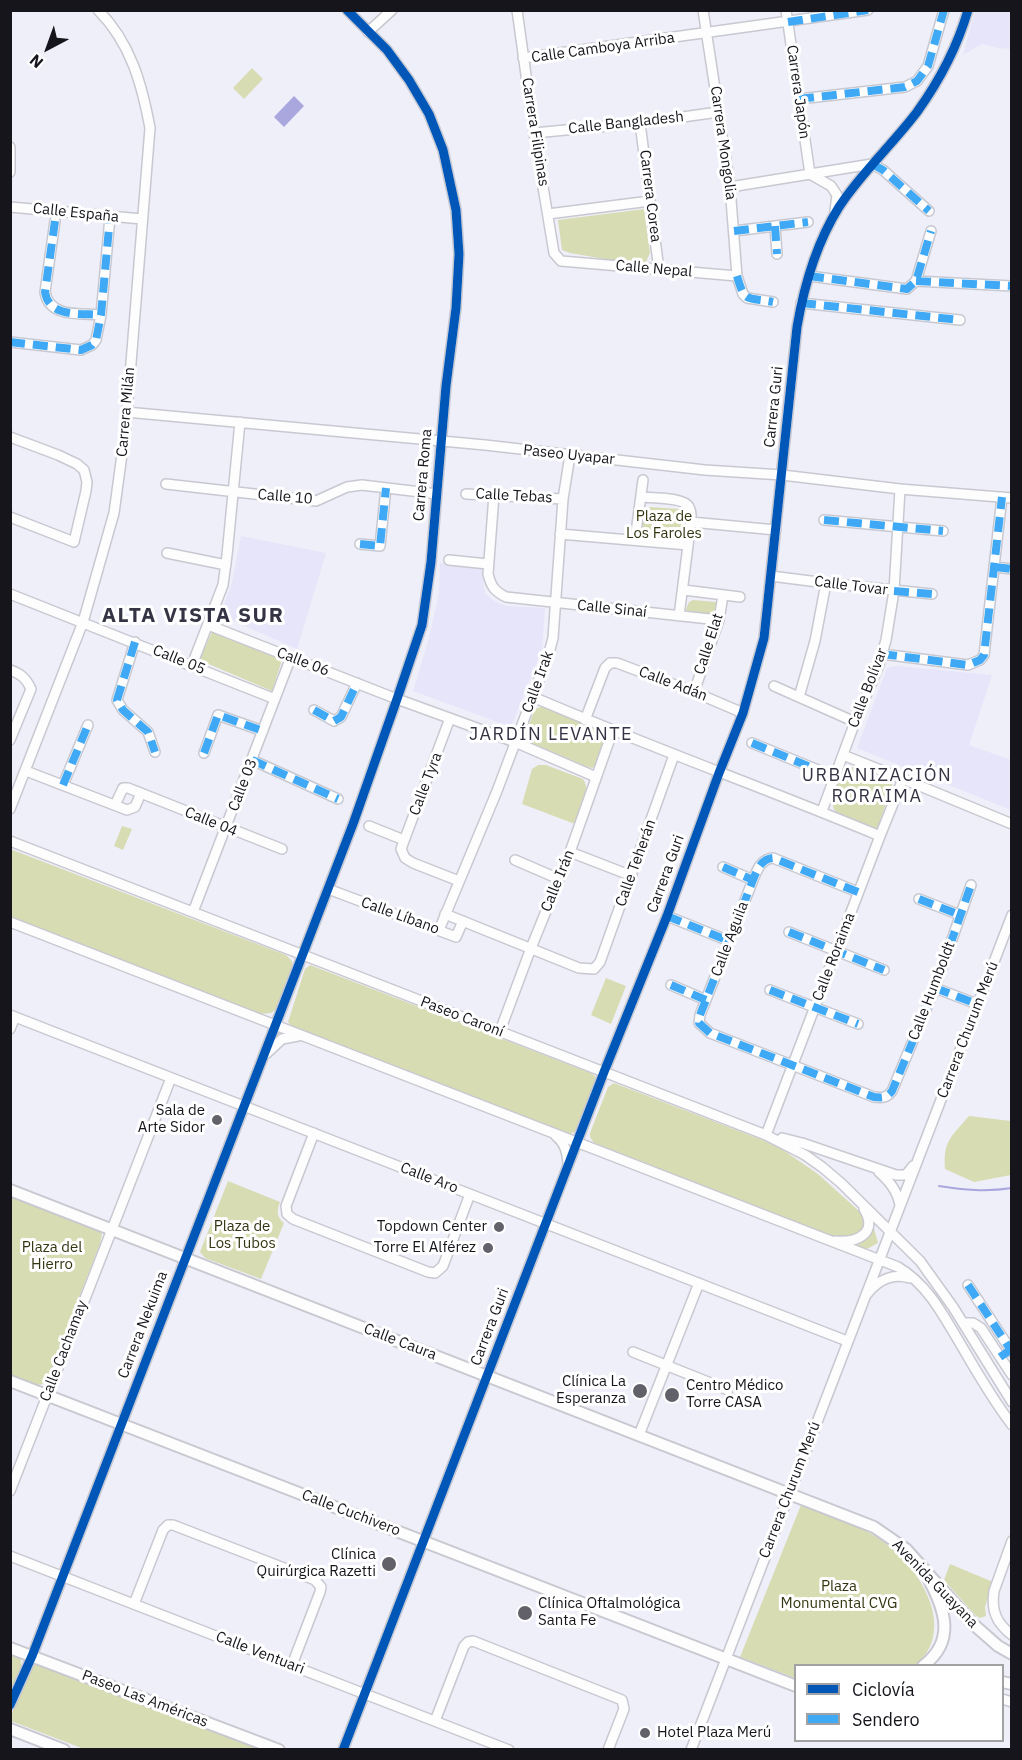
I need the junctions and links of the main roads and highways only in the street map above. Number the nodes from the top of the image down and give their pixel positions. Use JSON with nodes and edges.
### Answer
{"nodes":[{"id":1,"x":10,"y":1190,"type":"edge"},
{"id":2,"x":10,"y":1381,"type":"edge"},
{"id":3,"x":789,"y":1493,"type":"joint"},
{"id":4,"x":922,"y":1566,"type":"junction"},
{"id":5,"x":10,"y":1648,"type":"edge"},
{"id":6,"x":1011,"y":1654,"type":"edge"},
{"id":7,"x":924,"y":1664,"type":"edge"},
{"id":8,"x":794,"y":1686,"type":"edge"},
{"id":9,"x":10,"y":1729,"type":"edge"},
{"id":10,"x":64,"y":1749,"type":"edge"},
{"id":11,"x":279,"y":1749,"type":"edge"}],
"edges":[{"from":1,"to":3,"type":"main road","name":"Calle Caura"},
{"from":2,"to":8,"type":"main road","name":"Calle Cuchivero"},
{"from":3,"to":4,"type":"main road","name":"Avenida Guayana"},
{"from":4,"to":6,"type":"main road","name":"Avenida Guayana"},
{"from":4,"to":7,"type":"main road"},
{"from":5,"to":11,"type":"main road","name":"Paseo Las Américas"},
{"from":9,"to":10,"type":"main road"}]}
